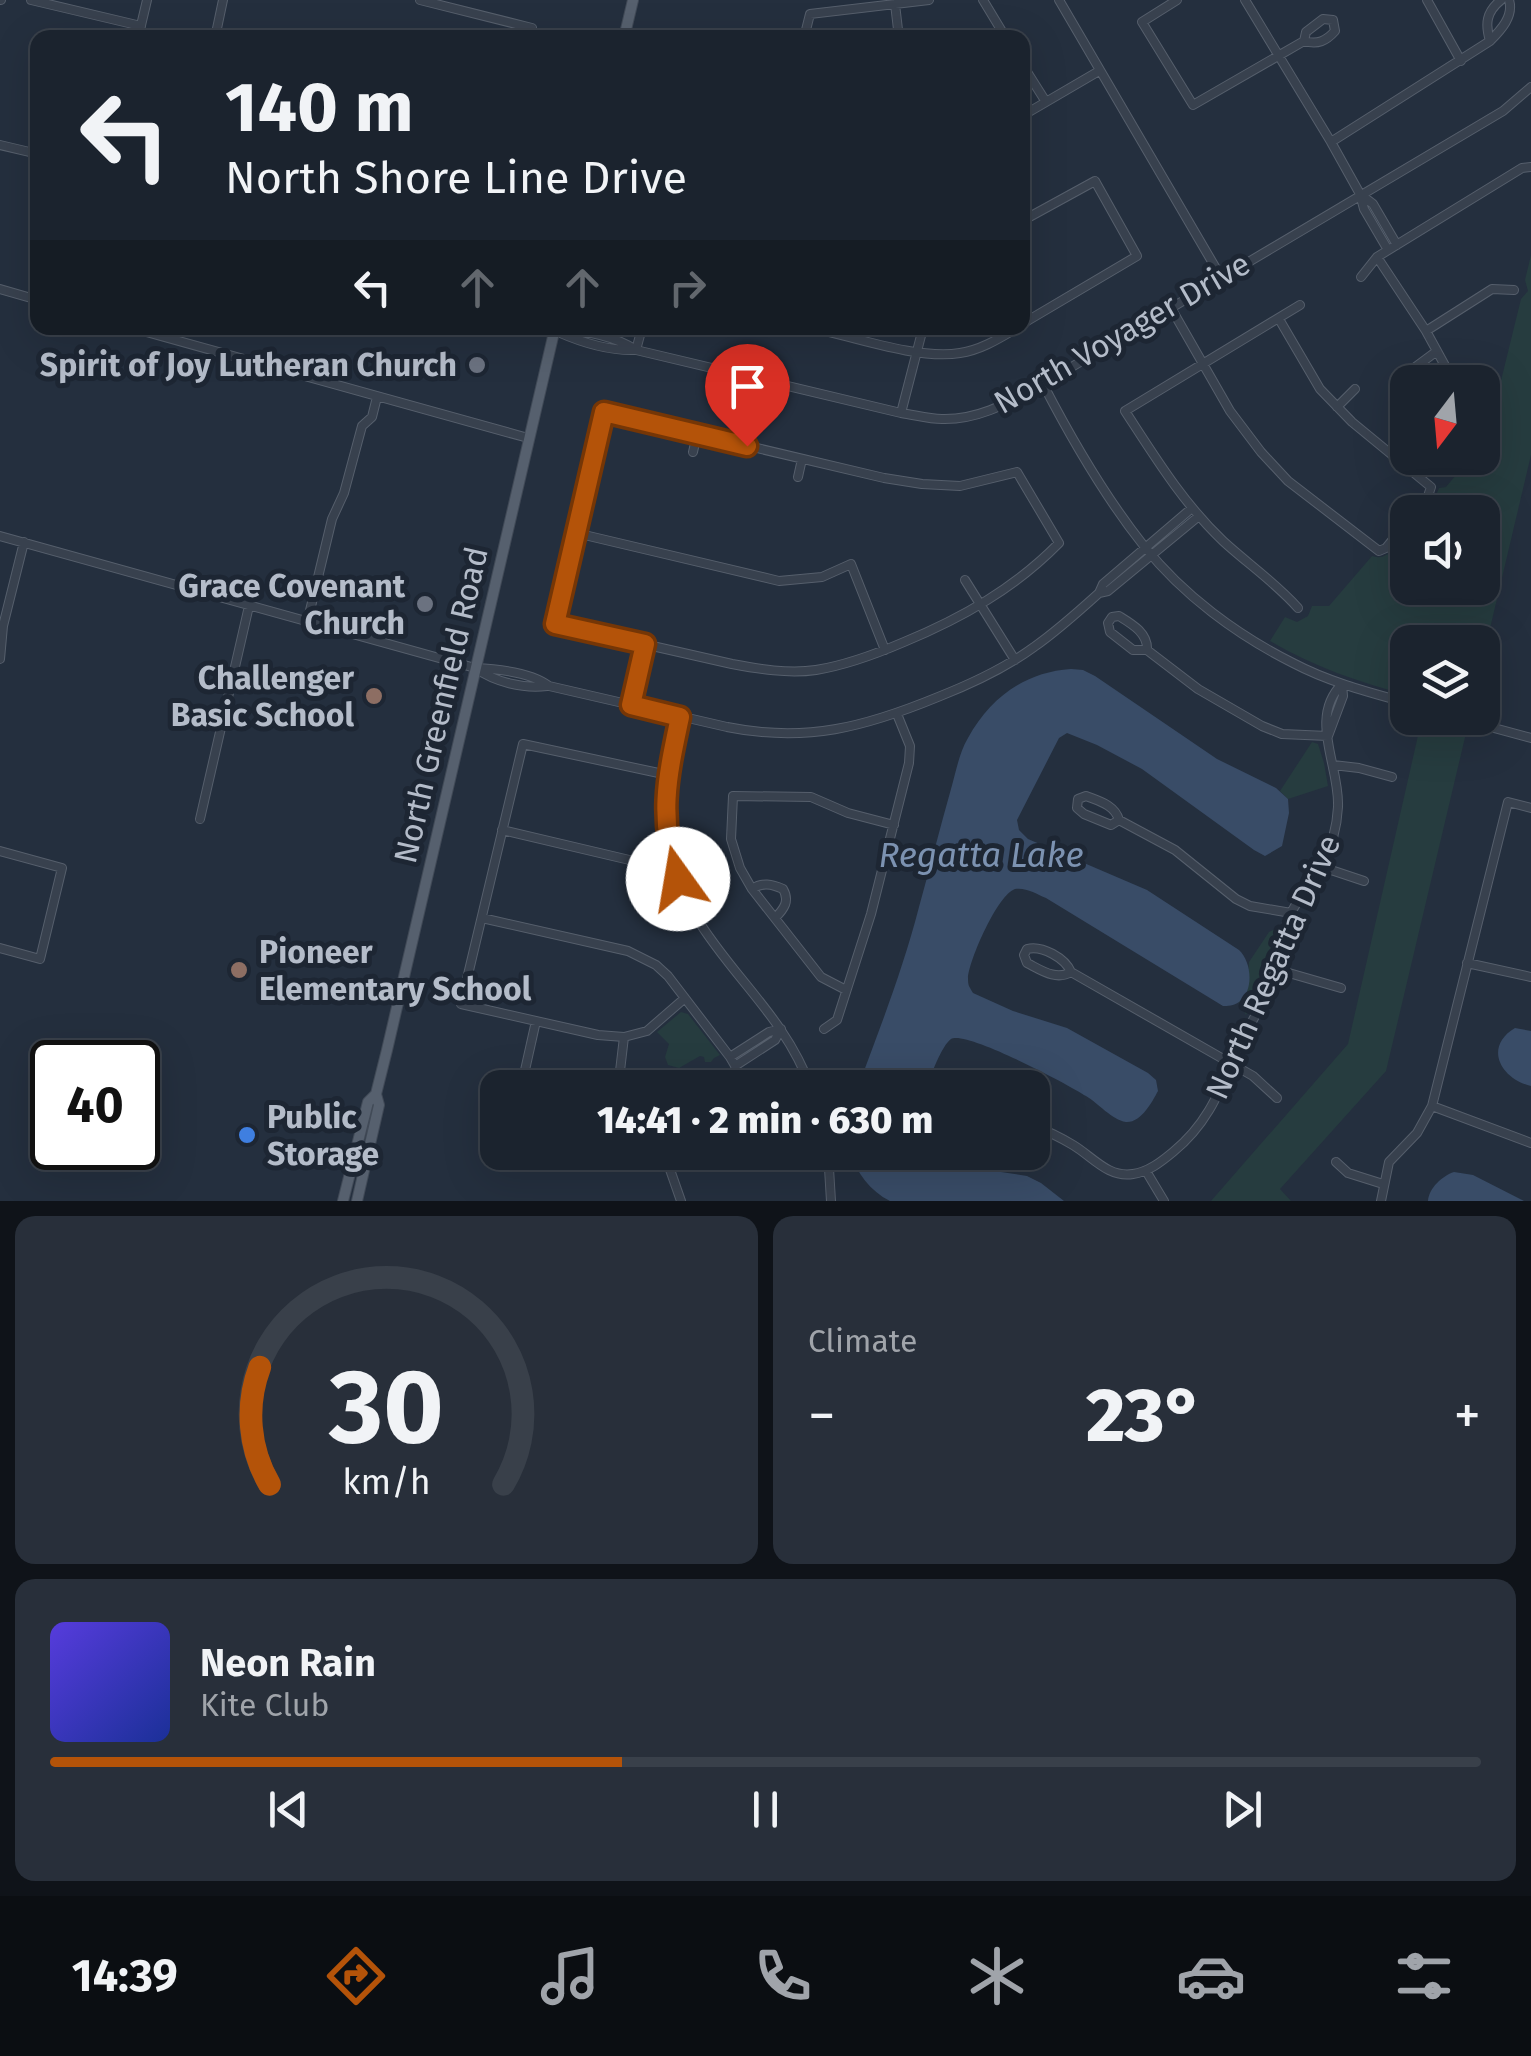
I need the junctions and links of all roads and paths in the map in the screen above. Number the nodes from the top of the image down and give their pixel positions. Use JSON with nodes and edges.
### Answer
{"nodes":[{"id":1,"x":31,"y":0,"type":"edge"},
{"id":2,"x":147,"y":0,"type":"edge"},
{"id":3,"x":224,"y":0,"type":"edge"},
{"id":4,"x":420,"y":0,"type":"edge"},
{"id":5,"x":633,"y":0,"type":"edge"},
{"id":6,"x":929,"y":0,"type":"edge"},
{"id":7,"x":983,"y":0,"type":"edge"},
{"id":8,"x":1059,"y":0,"type":"edge"},
{"id":9,"x":1177,"y":0,"type":"edge"},
{"id":10,"x":1245,"y":0,"type":"edge"},
{"id":11,"x":1426,"y":0,"type":"edge"},
{"id":12,"x":1501,"y":0,"type":"edge"},
{"id":13,"x":1509,"y":0,"type":"edge"},
{"id":14,"x":895,"y":4,"type":"junction"},
{"id":15,"x":141,"y":26,"type":"junction"},
{"id":16,"x":140,"y":30,"type":"edge"},
{"id":17,"x":217,"y":30,"type":"edge"},
{"id":18,"x":521,"y":30,"type":"edge"},
{"id":19,"x":626,"y":30,"type":"edge"},
{"id":20,"x":806,"y":30,"type":"edge"},
{"id":21,"x":898,"y":30,"type":"edge"},
{"id":22,"x":1001,"y":30,"type":"edge"},
{"id":23,"x":1304,"y":41,"type":"dead end"},
{"id":24,"x":1490,"y":41,"type":"junction"},
{"id":25,"x":1279,"y":56,"type":"junction"},
{"id":26,"x":1461,"y":61,"type":"junction"},
{"id":27,"x":1099,"y":71,"type":"junction"},
{"id":28,"x":1030,"y":77,"type":"edge"},
{"id":29,"x":1531,"y":87,"type":"edge"},
{"id":30,"x":1046,"y":102,"type":"junction"},
{"id":31,"x":1030,"y":111,"type":"edge"},
{"id":32,"x":1332,"y":142,"type":"junction"},
{"id":33,"x":0,"y":144,"type":"edge"},
{"id":34,"x":30,"y":152,"type":"edge"},
{"id":35,"x":1531,"y":168,"type":"edge"},
{"id":36,"x":1360,"y":194,"type":"junction"},
{"id":37,"x":1030,"y":217,"type":"edge"},
{"id":38,"x":1397,"y":245,"type":"junction"},
{"id":39,"x":1388,"y":250,"type":"junction"},
{"id":40,"x":1377,"y":257,"type":"junction"},
{"id":41,"x":1221,"y":276,"type":"junction"},
{"id":42,"x":1361,"y":277,"type":"dead end"},
{"id":43,"x":0,"y":290,"type":"edge"},
{"id":44,"x":1514,"y":290,"type":"dead end"},
{"id":45,"x":30,"y":298,"type":"edge"},
{"id":46,"x":1300,"y":304,"type":"dead end"},
{"id":47,"x":1170,"y":308,"type":"junction"},
{"id":48,"x":1279,"y":319,"type":"junction"},
{"id":49,"x":1030,"y":320,"type":"edge"},
{"id":50,"x":1426,"y":331,"type":"junction"},
{"id":51,"x":157,"y":335,"type":"edge"},
{"id":52,"x":554,"y":335,"type":"edge"},
{"id":53,"x":566,"y":335,"type":"edge"},
{"id":54,"x":640,"y":335,"type":"edge"},
{"id":55,"x":844,"y":335,"type":"edge"},
{"id":56,"x":922,"y":335,"type":"edge"},
{"id":57,"x":1004,"y":335,"type":"edge"},
{"id":58,"x":636,"y":350,"type":"junction"},
{"id":59,"x":1437,"y":351,"type":"junction"},
{"id":60,"x":918,"y":352,"type":"junction"},
{"id":61,"x":1203,"y":364,"type":"junction"},
{"id":62,"x":1418,"y":365,"type":"edge"},
{"id":63,"x":1445,"y":365,"type":"edge"},
{"id":64,"x":763,"y":380,"type":"junction"},
{"id":65,"x":1043,"y":384,"type":"junction"},
{"id":66,"x":1356,"y":389,"type":"dead end"},
{"id":67,"x":377,"y":397,"type":"junction"},
{"id":68,"x":1337,"y":408,"type":"junction"},
{"id":69,"x":902,"y":413,"type":"junction"},
{"id":70,"x":697,"y":434,"type":"junction"},
{"id":71,"x":528,"y":438,"type":"junction"},
{"id":72,"x":747,"y":446,"type":"junction"},
{"id":73,"x":693,"y":452,"type":"dead end"},
{"id":74,"x":802,"y":458,"type":"junction"},
{"id":75,"x":798,"y":478,"type":"dead end"},
{"id":76,"x":1428,"y":495,"type":"edge"},
{"id":77,"x":1192,"y":508,"type":"junction"},
{"id":78,"x":1199,"y":516,"type":"junction"},
{"id":79,"x":576,"y":533,"type":"junction"},
{"id":80,"x":0,"y":536,"type":"edge"},
{"id":81,"x":24,"y":542,"type":"junction"},
{"id":82,"x":1390,"y":543,"type":"edge"},
{"id":83,"x":1149,"y":551,"type":"junction"},
{"id":84,"x":965,"y":580,"type":"dead end"},
{"id":85,"x":982,"y":604,"type":"junction"},
{"id":86,"x":250,"y":606,"type":"junction"},
{"id":87,"x":1298,"y":608,"type":"dead end"},
{"id":88,"x":307,"y":623,"type":"junction"},
{"id":89,"x":645,"y":644,"type":"junction"},
{"id":90,"x":885,"y":650,"type":"junction"},
{"id":91,"x":1146,"y":650,"type":"junction"},
{"id":92,"x":0,"y":659,"type":"edge"},
{"id":93,"x":1015,"y":660,"type":"junction"},
{"id":94,"x":476,"y":668,"type":"junction"},
{"id":95,"x":1342,"y":684,"type":"junction"},
{"id":96,"x":1390,"y":699,"type":"edge"},
{"id":97,"x":631,"y":705,"type":"junction"},
{"id":98,"x":897,"y":714,"type":"junction"},
{"id":99,"x":680,"y":717,"type":"junction"},
{"id":100,"x":1500,"y":730,"type":"edge"},
{"id":101,"x":1328,"y":736,"type":"junction"},
{"id":102,"x":1531,"y":738,"type":"edge"},
{"id":103,"x":1334,"y":765,"type":"junction"},
{"id":104,"x":668,"y":775,"type":"junction"},
{"id":105,"x":1392,"y":777,"type":"dead end"},
{"id":106,"x":1531,"y":808,"type":"edge"},
{"id":107,"x":200,"y":818,"type":"dead end"},
{"id":108,"x":1119,"y":820,"type":"junction"},
{"id":109,"x":894,"y":825,"type":"junction"},
{"id":110,"x":502,"y":830,"type":"junction"},
{"id":111,"x":0,"y":851,"type":"edge"},
{"id":112,"x":638,"y":862,"type":"dead end"},
{"id":113,"x":1322,"y":867,"type":"junction"},
{"id":114,"x":1364,"y":881,"type":"dead end"},
{"id":115,"x":752,"y":889,"type":"junction"},
{"id":116,"x":1290,"y":913,"type":"junction"},
{"id":117,"x":482,"y":918,"type":"junction"},
{"id":118,"x":775,"y":918,"type":"junction"},
{"id":119,"x":0,"y":948,"type":"edge"},
{"id":120,"x":1467,"y":963,"type":"junction"},
{"id":121,"x":1275,"y":970,"type":"junction"},
{"id":122,"x":1071,"y":972,"type":"junction"},
{"id":123,"x":1531,"y":978,"type":"edge"},
{"id":124,"x":1340,"y":988,"type":"dead end"},
{"id":125,"x":846,"y":990,"type":"junction"},
{"id":126,"x":685,"y":998,"type":"junction"},
{"id":127,"x":536,"y":1021,"type":"junction"},
{"id":128,"x":782,"y":1029,"type":"junction"},
{"id":129,"x":824,"y":1029,"type":"dead end"},
{"id":130,"x":624,"y":1037,"type":"junction"},
{"id":131,"x":730,"y":1056,"type":"junction"},
{"id":132,"x":1232,"y":1065,"type":"junction"},
{"id":133,"x":736,"y":1066,"type":"junction"},
{"id":134,"x":525,"y":1070,"type":"edge"},
{"id":135,"x":620,"y":1070,"type":"edge"},
{"id":136,"x":738,"y":1070,"type":"edge"},
{"id":137,"x":804,"y":1070,"type":"edge"},
{"id":138,"x":376,"y":1094,"type":"junction"},
{"id":139,"x":1277,"y":1098,"type":"dead end"},
{"id":140,"x":1432,"y":1106,"type":"junction"},
{"id":141,"x":1050,"y":1134,"type":"edge"},
{"id":142,"x":1531,"y":1143,"type":"edge"},
{"id":143,"x":369,"y":1148,"type":"junction"},
{"id":144,"x":356,"y":1151,"type":"junction"},
{"id":145,"x":1336,"y":1162,"type":"dead end"},
{"id":146,"x":671,"y":1170,"type":"edge"},
{"id":147,"x":829,"y":1170,"type":"edge"},
{"id":148,"x":1146,"y":1171,"type":"junction"},
{"id":149,"x":1383,"y":1184,"type":"junction"},
{"id":150,"x":343,"y":1201,"type":"edge"},
{"id":151,"x":357,"y":1201,"type":"edge"},
{"id":152,"x":681,"y":1201,"type":"edge"},
{"id":153,"x":831,"y":1201,"type":"edge"},
{"id":154,"x":1164,"y":1201,"type":"edge"},
{"id":155,"x":1381,"y":1201,"type":"edge"}],
"edges":[{"from":1,"to":15,"type":"street"},
{"from":2,"to":15,"type":"street"},
{"from":3,"to":17,"type":"street"},
{"from":4,"to":18,"type":"street"},
{"from":5,"to":19,"type":"main road"},
{"from":6,"to":14,"type":"street"},
{"from":7,"to":22,"type":"street"},
{"from":8,"to":27,"type":"street"},
{"from":9,"to":25,"type":"street"},
{"from":10,"to":25,"type":"street"},
{"from":11,"to":26,"type":"street"},
{"from":12,"to":24,"type":"street"},
{"from":13,"to":24,"type":"street"},
{"from":14,"to":20,"type":"street"},
{"from":14,"to":21,"type":"street"},
{"from":15,"to":16,"type":"street"},
{"from":23,"to":25,"type":"street"},
{"from":24,"to":26,"type":"street"},
{"from":25,"to":32,"type":"street"},
{"from":26,"to":32,"type":"street"},
{"from":27,"to":30,"type":"street"},
{"from":27,"to":41,"type":"street"},
{"from":28,"to":30,"type":"street"},
{"from":29,"to":36,"type":"street","name":"North Voyager Drive"},
{"from":30,"to":31,"type":"street"},
{"from":32,"to":36,"type":"street"},
{"from":33,"to":34,"type":"street"},
{"from":35,"to":38,"type":"street"},
{"from":36,"to":38,"type":"street"},
{"from":36,"to":39,"type":"street"},
{"from":36,"to":41,"type":"street","name":"North Voyager Drive"},
{"from":37,"to":49,"type":"street"},
{"from":38,"to":39,"type":"street"},
{"from":39,"to":40,"type":"street"},
{"from":40,"to":42,"type":"street"},
{"from":40,"to":50,"type":"street"},
{"from":41,"to":47,"type":"street","name":"North Voyager Drive"},
{"from":43,"to":45,"type":"street"},
{"from":44,"to":50,"type":"street"},
{"from":46,"to":48,"type":"street"},
{"from":47,"to":61,"type":"street"},
{"from":47,"to":65,"type":"street","name":"North Voyager Drive"},
{"from":48,"to":61,"type":"street"},
{"from":48,"to":68,"type":"street"},
{"from":50,"to":59,"type":"street"},
{"from":51,"to":67,"type":"street"},
{"from":52,"to":71,"type":"main road","name":"North Greenfield Road"},
{"from":53,"to":58,"type":"street","name":"North Voyager Drive"},
{"from":54,"to":58,"type":"street"},
{"from":55,"to":60,"type":"street"},
{"from":56,"to":60,"type":"street"},
{"from":57,"to":60,"type":"street"},
{"from":58,"to":64,"type":"street","name":"North Voyager Drive"},
{"from":59,"to":62,"type":"street"},
{"from":59,"to":63,"type":"street"},
{"from":60,"to":69,"type":"street"},
{"from":61,"to":77,"type":"street"},
{"from":61,"to":82,"type":"street"},
{"from":64,"to":69,"type":"street","name":"North Voyager Drive"},
{"from":64,"to":72,"type":"street"},
{"from":65,"to":69,"type":"street","name":"North Voyager Drive"},
{"from":65,"to":83,"type":"street"},
{"from":66,"to":68,"type":"street"},
{"from":67,"to":71,"type":"street"},
{"from":67,"to":88,"type":"street"},
{"from":68,"to":76,"type":"street"},
{"from":70,"to":72,"type":"street"},
{"from":70,"to":73,"type":"street"},
{"from":70,"to":79,"type":"street"},
{"from":71,"to":94,"type":"main road","name":"North Greenfield Road"},
{"from":72,"to":74,"type":"street"},
{"from":74,"to":75,"type":"street"},
{"from":74,"to":85,"type":"street"},
{"from":77,"to":78,"type":"street"},
{"from":77,"to":83,"type":"street"},
{"from":78,"to":83,"type":"street"},
{"from":78,"to":87,"type":"street"},
{"from":79,"to":89,"type":"street"},
{"from":79,"to":90,"type":"street"},
{"from":80,"to":81,"type":"street"},
{"from":81,"to":86,"type":"street"},
{"from":81,"to":92,"type":"street"},
{"from":83,"to":93,"type":"street"},
{"from":83,"to":95,"type":"street"},
{"from":84,"to":85,"type":"street"},
{"from":85,"to":90,"type":"street"},
{"from":85,"to":93,"type":"street"},
{"from":86,"to":88,"type":"street"},
{"from":86,"to":107,"type":"street"},
{"from":88,"to":94,"type":"street"},
{"from":89,"to":90,"type":"street"},
{"from":89,"to":97,"type":"street"},
{"from":91,"to":91,"type":"street"},
{"from":91,"to":101,"type":"street"},
{"from":93,"to":98,"type":"street"},
{"from":94,"to":97,"type":"street"},
{"from":94,"to":138,"type":"main road","name":"North Greenfield Road"},
{"from":95,"to":96,"type":"street"},
{"from":95,"to":101,"type":"street","name":"North Regatta Drive"},
{"from":97,"to":99,"type":"street"},
{"from":98,"to":99,"type":"street"},
{"from":98,"to":109,"type":"street"},
{"from":99,"to":104,"type":"street"},
{"from":100,"to":102,"type":"street"},
{"from":101,"to":103,"type":"street","name":"North Regatta Drive"},
{"from":103,"to":105,"type":"street"},
{"from":103,"to":113,"type":"street","name":"North Regatta Drive"},
{"from":104,"to":110,"type":"street"},
{"from":104,"to":128,"type":"street"},
{"from":106,"to":120,"type":"street"},
{"from":108,"to":108,"type":"street"},
{"from":108,"to":116,"type":"street"},
{"from":109,"to":115,"type":"street"},
{"from":109,"to":125,"type":"street"},
{"from":110,"to":112,"type":"street"},
{"from":110,"to":117,"type":"street"},
{"from":111,"to":119,"type":"street"},
{"from":113,"to":114,"type":"street"},
{"from":113,"to":116,"type":"street","name":"North Regatta Drive"},
{"from":115,"to":118,"type":"street"},
{"from":115,"to":118,"type":"street"},
{"from":116,"to":121,"type":"street","name":"North Regatta Drive"},
{"from":117,"to":126,"type":"street"},
{"from":117,"to":127,"type":"street"},
{"from":118,"to":125,"type":"street"},
{"from":120,"to":123,"type":"street"},
{"from":120,"to":140,"type":"street"},
{"from":121,"to":124,"type":"street"},
{"from":121,"to":132,"type":"street","name":"North Regatta Drive"},
{"from":122,"to":122,"type":"street"},
{"from":122,"to":132,"type":"street"},
{"from":125,"to":129,"type":"street"},
{"from":126,"to":130,"type":"street"},
{"from":126,"to":131,"type":"street"},
{"from":127,"to":130,"type":"street"},
{"from":127,"to":134,"type":"street"},
{"from":128,"to":131,"type":"street"},
{"from":128,"to":133,"type":"street"},
{"from":128,"to":137,"type":"street"},
{"from":130,"to":135,"type":"street"},
{"from":131,"to":133,"type":"street"},
{"from":132,"to":139,"type":"street"},
{"from":132,"to":148,"type":"street","name":"North Regatta Drive"},
{"from":133,"to":136,"type":"street"},
{"from":138,"to":143,"type":"main road","name":"North Greenfield Road"},
{"from":138,"to":144,"type":"main road","name":"North Greenfield Road"},
{"from":140,"to":142,"type":"street"},
{"from":140,"to":149,"type":"street"},
{"from":141,"to":148,"type":"street"},
{"from":143,"to":144,"type":"main road"},
{"from":143,"to":151,"type":"main road","name":"North Greenfield Road"},
{"from":144,"to":150,"type":"main road","name":"North Greenfield Road"},
{"from":145,"to":149,"type":"street"},
{"from":146,"to":152,"type":"street"},
{"from":147,"to":153,"type":"street"},
{"from":148,"to":154,"type":"street"},
{"from":149,"to":155,"type":"street"}]}
